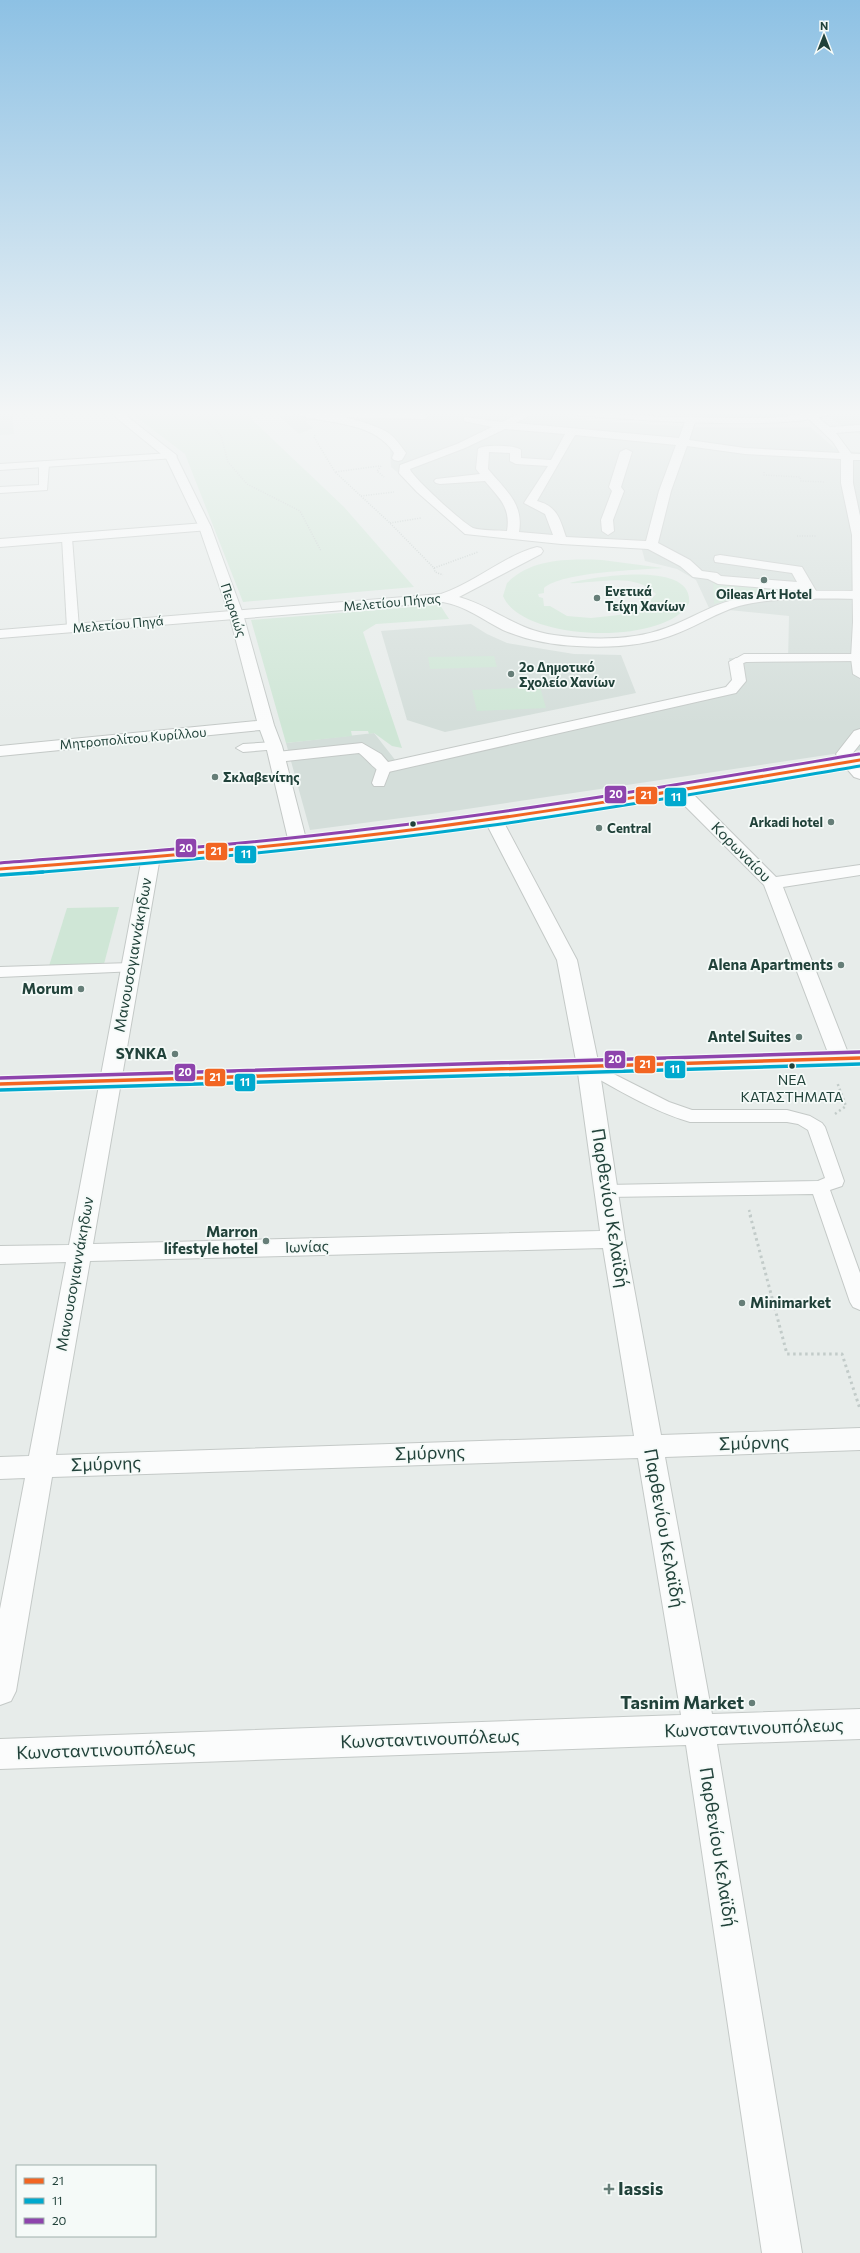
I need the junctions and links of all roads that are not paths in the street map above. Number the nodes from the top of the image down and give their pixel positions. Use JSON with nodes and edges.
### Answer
{"nodes":[{"id":1,"x":199,"y":515,"type":"edge"},
{"id":2,"x":450,"y":515,"type":"edge"},
{"id":3,"x":514,"y":515,"type":"edge"},
{"id":4,"x":552,"y":515,"type":"edge"},
{"id":5,"x":609,"y":515,"type":"edge"},
{"id":6,"x":659,"y":515,"type":"edge"},
{"id":7,"x":854,"y":515,"type":"edge"},
{"id":8,"x":205,"y":528,"type":"junction"},
{"id":9,"x":608,"y":531,"type":"dead end"},
{"id":10,"x":859,"y":535,"type":"edge"},
{"id":11,"x":512,"y":536,"type":"junction"},
{"id":12,"x":67,"y":538,"type":"junction"},
{"id":13,"x":561,"y":540,"type":"junction"},
{"id":14,"x":0,"y":543,"type":"edge"},
{"id":15,"x":627,"y":543,"type":"junction"},
{"id":16,"x":651,"y":545,"type":"junction"},
{"id":17,"x":720,"y":560,"type":"dead end"},
{"id":18,"x":809,"y":592,"type":"junction"},
{"id":19,"x":860,"y":595,"type":"edge"},
{"id":20,"x":443,"y":598,"type":"junction"},
{"id":21,"x":236,"y":614,"type":"junction"},
{"id":22,"x":860,"y":622,"type":"edge"},
{"id":23,"x":72,"y":628,"type":"junction"},
{"id":24,"x":0,"y":634,"type":"edge"},
{"id":25,"x":858,"y":658,"type":"junction"},
{"id":26,"x":736,"y":662,"type":"joint"},
{"id":27,"x":860,"y":674,"type":"edge"},
{"id":28,"x":266,"y":725,"type":"junction"},
{"id":29,"x":860,"y":734,"type":"edge"},
{"id":30,"x":243,"y":748,"type":"dead end"},
{"id":31,"x":0,"y":751,"type":"edge"},
{"id":32,"x":275,"y":751,"type":"junction"},
{"id":33,"x":856,"y":765,"type":"edge"},
{"id":34,"x":679,"y":790,"type":"junction"},
{"id":35,"x":493,"y":820,"type":"junction"},
{"id":36,"x":298,"y":843,"type":"junction"},
{"id":37,"x":151,"y":857,"type":"junction"},
{"id":38,"x":0,"y":868,"type":"edge"},
{"id":39,"x":860,"y":870,"type":"edge"},
{"id":40,"x":772,"y":883,"type":"junction"},
{"id":41,"x":131,"y":968,"type":"junction"},
{"id":42,"x":0,"y":972,"type":"edge"},
{"id":43,"x":843,"y":1058,"type":"edge"},
{"id":44,"x":588,"y":1066,"type":"junction"},
{"id":45,"x":110,"y":1081,"type":"junction"},
{"id":46,"x":0,"y":1084,"type":"edge"},
{"id":47,"x":820,"y":1186,"type":"junction"},
{"id":48,"x":606,"y":1190,"type":"junction"},
{"id":49,"x":613,"y":1239,"type":"junction"},
{"id":50,"x":79,"y":1253,"type":"junction"},
{"id":51,"x":0,"y":1255,"type":"edge"},
{"id":52,"x":860,"y":1302,"type":"edge"},
{"id":53,"x":860,"y":1439,"type":"edge"},
{"id":54,"x":649,"y":1446,"type":"junction"},
{"id":55,"x":40,"y":1466,"type":"junction"},
{"id":56,"x":0,"y":1468,"type":"edge"},
{"id":57,"x":0,"y":1691,"type":"edge"},
{"id":58,"x":860,"y":1724,"type":"edge"},
{"id":59,"x":699,"y":1730,"type":"junction"},
{"id":60,"x":0,"y":1754,"type":"edge"},
{"id":61,"x":782,"y":2253,"type":"edge"}],
"edges":[{"from":1,"to":8,"type":"street","name":"Πειραιώς"},
{"from":2,"to":11,"type":"street"},
{"from":3,"to":11,"type":"street"},
{"from":4,"to":13,"type":"street"},
{"from":5,"to":9,"type":"street"},
{"from":6,"to":16,"type":"street"},
{"from":7,"to":10,"type":"street"},
{"from":8,"to":12,"type":"street"},
{"from":8,"to":21,"type":"street","name":"Πειραιώς"},
{"from":10,"to":19,"type":"street"},
{"from":11,"to":13,"type":"street"},
{"from":12,"to":14,"type":"street"},
{"from":12,"to":23,"type":"lane"},
{"from":13,"to":15,"type":"street"},
{"from":15,"to":16,"type":"street"},
{"from":15,"to":20,"type":"street","name":"Μελετίου Πήγας"},
{"from":16,"to":18,"type":"street"},
{"from":17,"to":18,"type":"street"},
{"from":18,"to":19,"type":"street"},
{"from":18,"to":20,"type":"street"},
{"from":19,"to":22,"type":"street"},
{"from":20,"to":21,"type":"street","name":"Μελετίου Πήγας"},
{"from":21,"to":23,"type":"street","name":"Μελετίου Πηγά"},
{"from":21,"to":28,"type":"street","name":"Πειραιώς"},
{"from":22,"to":25,"type":"street"},
{"from":23,"to":24,"type":"street","name":"Μελετίου Πηγά"},
{"from":25,"to":26,"type":"lane"},
{"from":25,"to":27,"type":"street"},
{"from":26,"to":32,"type":"street"},
{"from":28,"to":31,"type":"street","name":"Μητροπολίτου Κυρίλλου"},
{"from":28,"to":32,"type":"street","name":"Πειραιώς"},
{"from":29,"to":33,"type":"street"},
{"from":30,"to":32,"type":"lane"},
{"from":32,"to":36,"type":"street","name":"Πειραιώς"},
{"from":33,"to":34,"type":"street"},
{"from":34,"to":35,"type":"street"},
{"from":34,"to":40,"type":"street","name":"Κορωναίου"},
{"from":35,"to":36,"type":"street"},
{"from":35,"to":44,"type":"street","name":"Παρθενίου Κελαϊδή"},
{"from":36,"to":37,"type":"street"},
{"from":37,"to":38,"type":"street"},
{"from":37,"to":41,"type":"street","name":"Μανουσογιαννάκηδων"},
{"from":39,"to":40,"type":"street"},
{"from":40,"to":43,"type":"street","name":"Κορωναίου"},
{"from":41,"to":42,"type":"lane"},
{"from":41,"to":45,"type":"street","name":"Μανουσογιαννάκηδων"},
{"from":43,"to":44,"type":"street"},
{"from":44,"to":45,"type":"street"},
{"from":44,"to":47,"type":"lane"},
{"from":44,"to":48,"type":"street","name":"Παρθενίου Κελαϊδή"},
{"from":45,"to":46,"type":"street"},
{"from":45,"to":50,"type":"street","name":"Μανουσογιαννάκηδων"},
{"from":47,"to":48,"type":"lane"},
{"from":47,"to":52,"type":"lane"},
{"from":48,"to":49,"type":"street","name":"Παρθενίου Κελαϊδή"},
{"from":49,"to":50,"type":"street","name":"Ιωνίας"},
{"from":49,"to":54,"type":"street","name":"Παρθενίου Κελαϊδή"},
{"from":50,"to":51,"type":"street","name":"Ιωνίας"},
{"from":50,"to":55,"type":"street","name":"Μανουσογιαννάκηδων"},
{"from":53,"to":54,"type":"street","name":"Σμύρνης"},
{"from":54,"to":55,"type":"street","name":"Σμύρνης"},
{"from":54,"to":59,"type":"street","name":"Παρθενίου Κελαϊδή"},
{"from":55,"to":56,"type":"street","name":"Σμύρνης"},
{"from":55,"to":57,"type":"street","name":"Μανουσογιαννάκηδων"},
{"from":58,"to":59,"type":"street","name":"Κωνσταντινουπόλεως"},
{"from":59,"to":60,"type":"street","name":"Κωνσταντινουπόλεως"},
{"from":59,"to":61,"type":"street","name":"Παρθενίου Κελαϊδή"}]}
